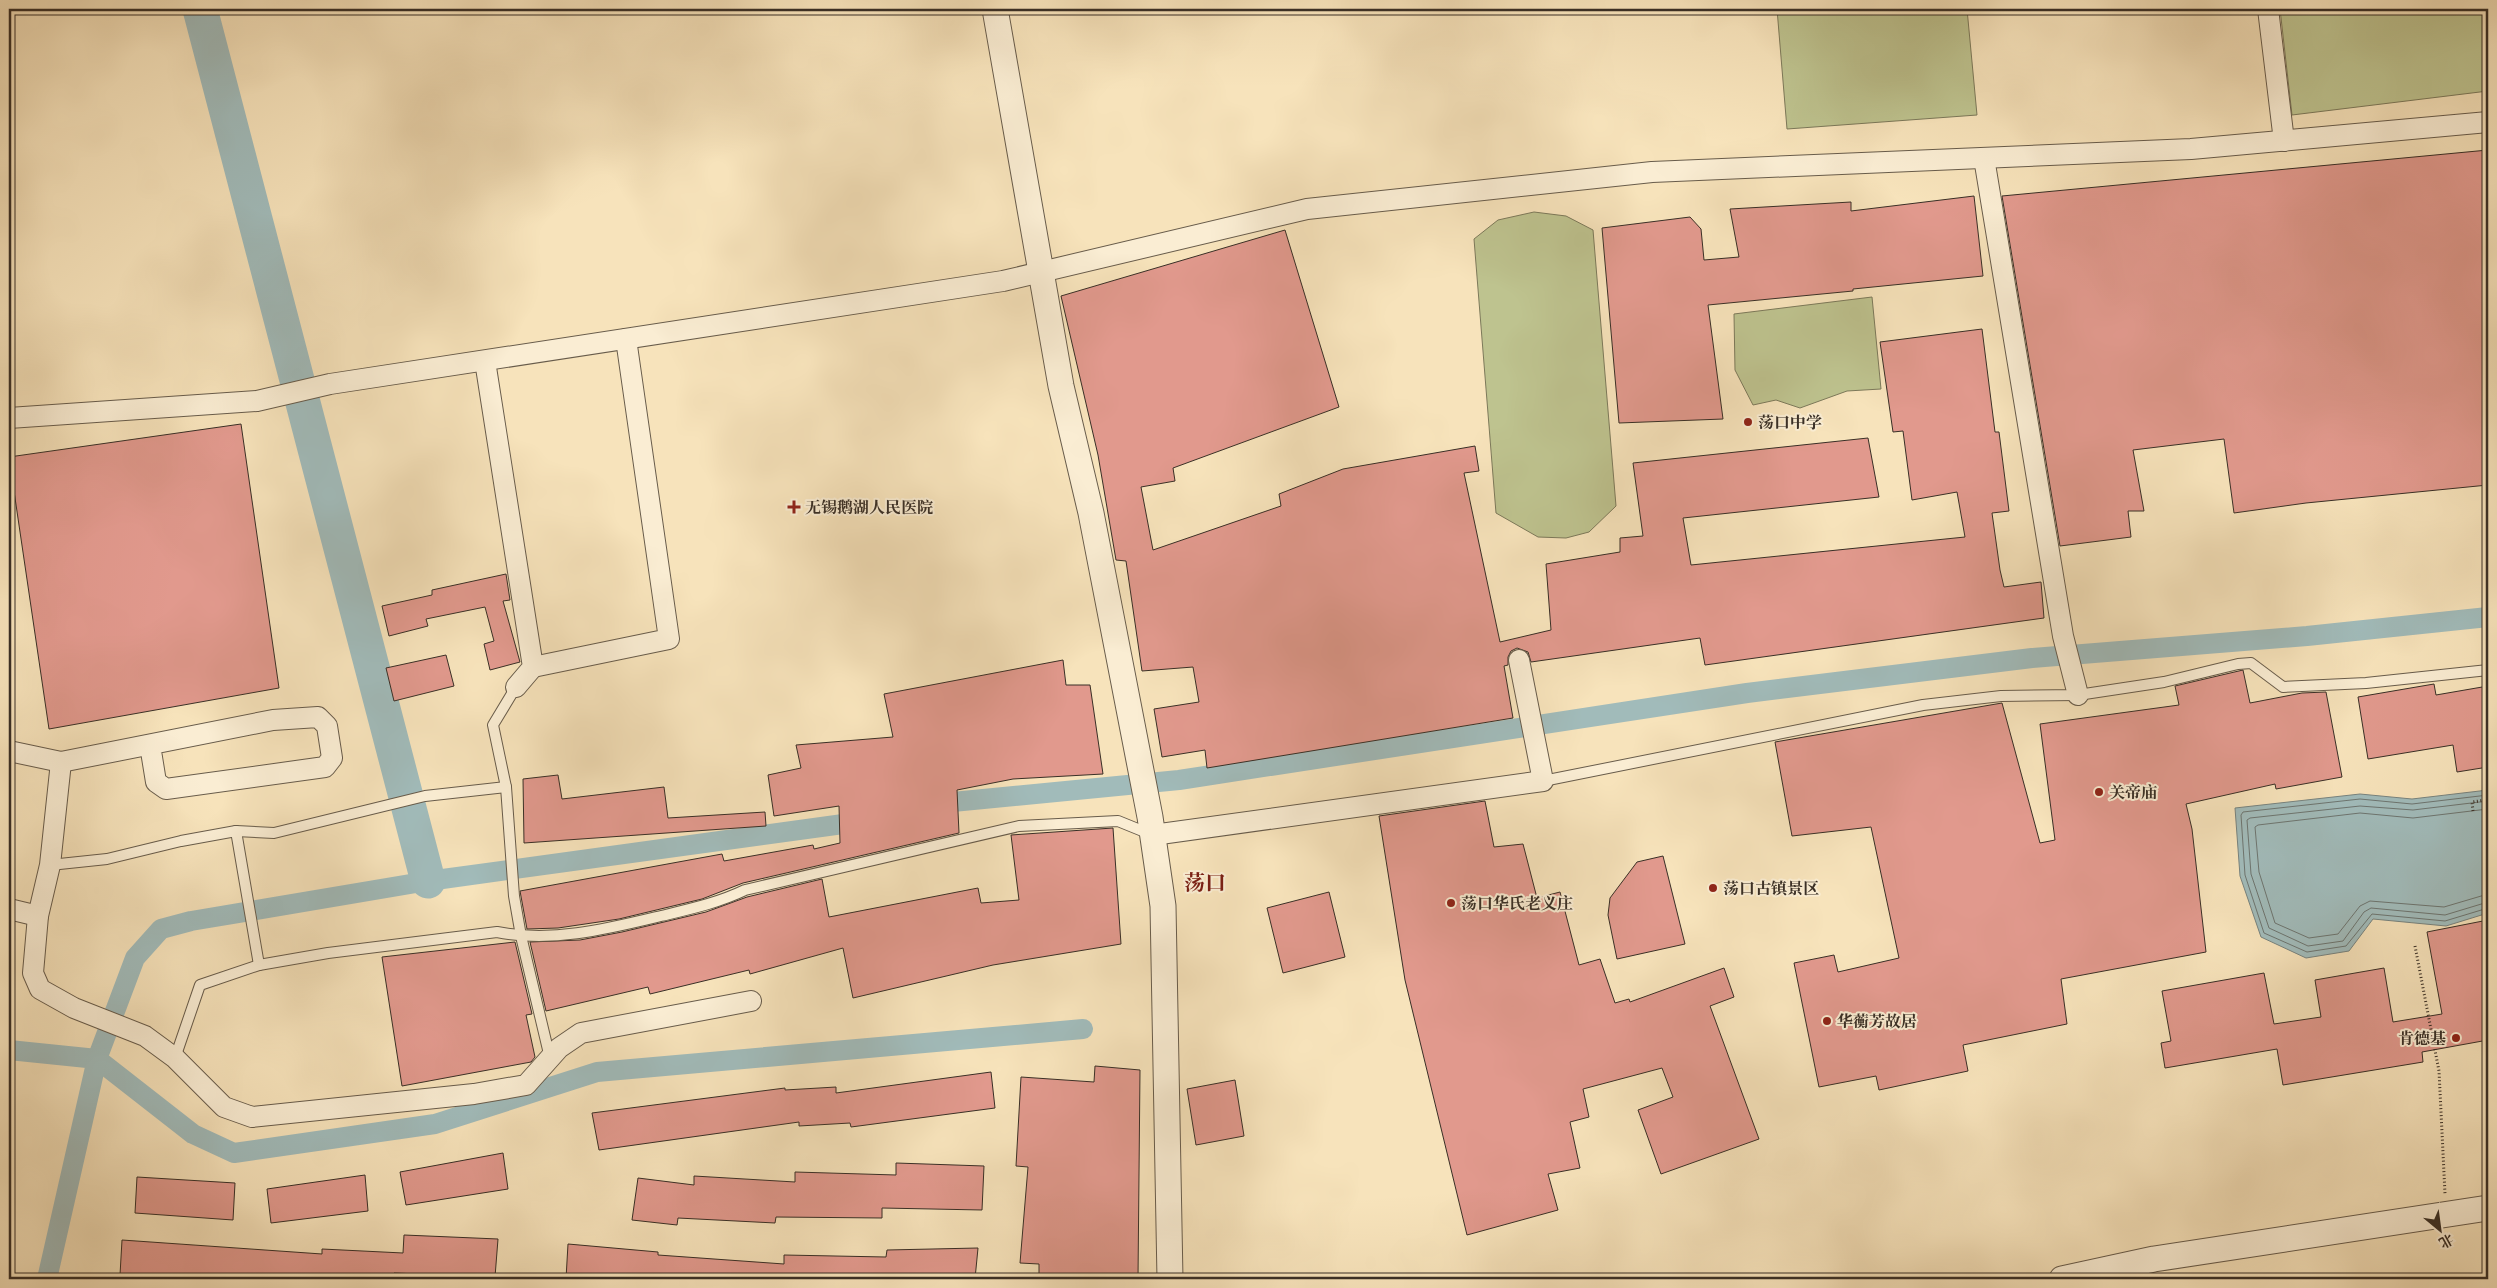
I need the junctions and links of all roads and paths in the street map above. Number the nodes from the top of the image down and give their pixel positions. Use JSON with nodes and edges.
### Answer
{"nodes":[{"id":1,"x":994,"y":9,"type":"edge"},
{"id":2,"x":2268,"y":9,"type":"edge"},
{"id":3,"x":2488,"y":122,"type":"edge"},
{"id":4,"x":2284,"y":140,"type":"junction"},
{"id":5,"x":1984,"y":158,"type":"junction"},
{"id":6,"x":1041,"y":272,"type":"junction"},
{"id":7,"x":626,"y":339,"type":"junction"},
{"id":8,"x":484,"y":361,"type":"junction"},
{"id":9,"x":9,"y":418,"type":"edge"},
{"id":10,"x":1519,"y":660,"type":"dead end"},
{"id":11,"x":533,"y":667,"type":"junction"},
{"id":12,"x":2488,"y":670,"type":"edge"},
{"id":13,"x":516,"y":687,"type":"joint"},
{"id":14,"x":2078,"y":695,"type":"junction"},
{"id":15,"x":150,"y":745,"type":"junction"},
{"id":16,"x":9,"y":751,"type":"edge"},
{"id":17,"x":61,"y":762,"type":"junction"},
{"id":18,"x":2488,"y":775,"type":"edge"},
{"id":19,"x":1543,"y":781,"type":"junction"},
{"id":20,"x":2488,"y":783,"type":"edge"},
{"id":21,"x":506,"y":787,"type":"junction"},
{"id":22,"x":2488,"y":794,"type":"edge"},
{"id":23,"x":2473,"y":811,"type":"dead end"},
{"id":24,"x":1152,"y":826,"type":"junction"},
{"id":25,"x":236,"y":831,"type":"junction"},
{"id":26,"x":50,"y":865,"type":"junction"},
{"id":27,"x":9,"y":909,"type":"edge"},
{"id":28,"x":38,"y":916,"type":"junction"},
{"id":29,"x":521,"y":936,"type":"junction"},
{"id":30,"x":2415,"y":946,"type":"dead end"},
{"id":31,"x":259,"y":965,"type":"junction"},
{"id":32,"x":751,"y":1001,"type":"dead end"},
{"id":33,"x":176,"y":1058,"type":"junction"},
{"id":34,"x":550,"y":1058,"type":"junction"},
{"id":35,"x":2488,"y":1208,"type":"edge"},
{"id":36,"x":2446,"y":1215,"type":"junction"},
{"id":37,"x":1170,"y":1279,"type":"edge"},
{"id":38,"x":2062,"y":1279,"type":"edge"}],
"edges":[{"from":1,"to":6,"type":"street"},
{"from":2,"to":4,"type":"street"},
{"from":3,"to":4,"type":"street"},
{"from":4,"to":5,"type":"street"},
{"from":5,"to":6,"type":"street"},
{"from":5,"to":14,"type":"street"},
{"from":6,"to":7,"type":"street"},
{"from":6,"to":24,"type":"street"},
{"from":7,"to":8,"type":"street"},
{"from":7,"to":11,"type":"street"},
{"from":8,"to":9,"type":"street"},
{"from":8,"to":11,"type":"street"},
{"from":10,"to":19,"type":"street"},
{"from":11,"to":13,"type":"street"},
{"from":12,"to":14,"type":"lane"},
{"from":13,"to":21,"type":"lane"},
{"from":14,"to":19,"type":"lane"},
{"from":15,"to":15,"type":"street"},
{"from":15,"to":17,"type":"street"},
{"from":16,"to":17,"type":"street"},
{"from":17,"to":26,"type":"street"},
{"from":18,"to":20,"type":"path"},
{"from":19,"to":24,"type":"street"},
{"from":21,"to":25,"type":"lane"},
{"from":21,"to":29,"type":"lane"},
{"from":22,"to":23,"type":"path"},
{"from":24,"to":29,"type":"lane"},
{"from":24,"to":37,"type":"street"},
{"from":25,"to":26,"type":"lane"},
{"from":25,"to":31,"type":"lane"},
{"from":26,"to":28,"type":"street"},
{"from":27,"to":28,"type":"street"},
{"from":28,"to":33,"type":"street"},
{"from":29,"to":31,"type":"lane"},
{"from":29,"to":34,"type":"lane"},
{"from":30,"to":36,"type":"path"},
{"from":31,"to":33,"type":"lane"},
{"from":32,"to":34,"type":"street"},
{"from":33,"to":34,"type":"street"},
{"from":35,"to":36,"type":"street"},
{"from":36,"to":38,"type":"street"}]}
